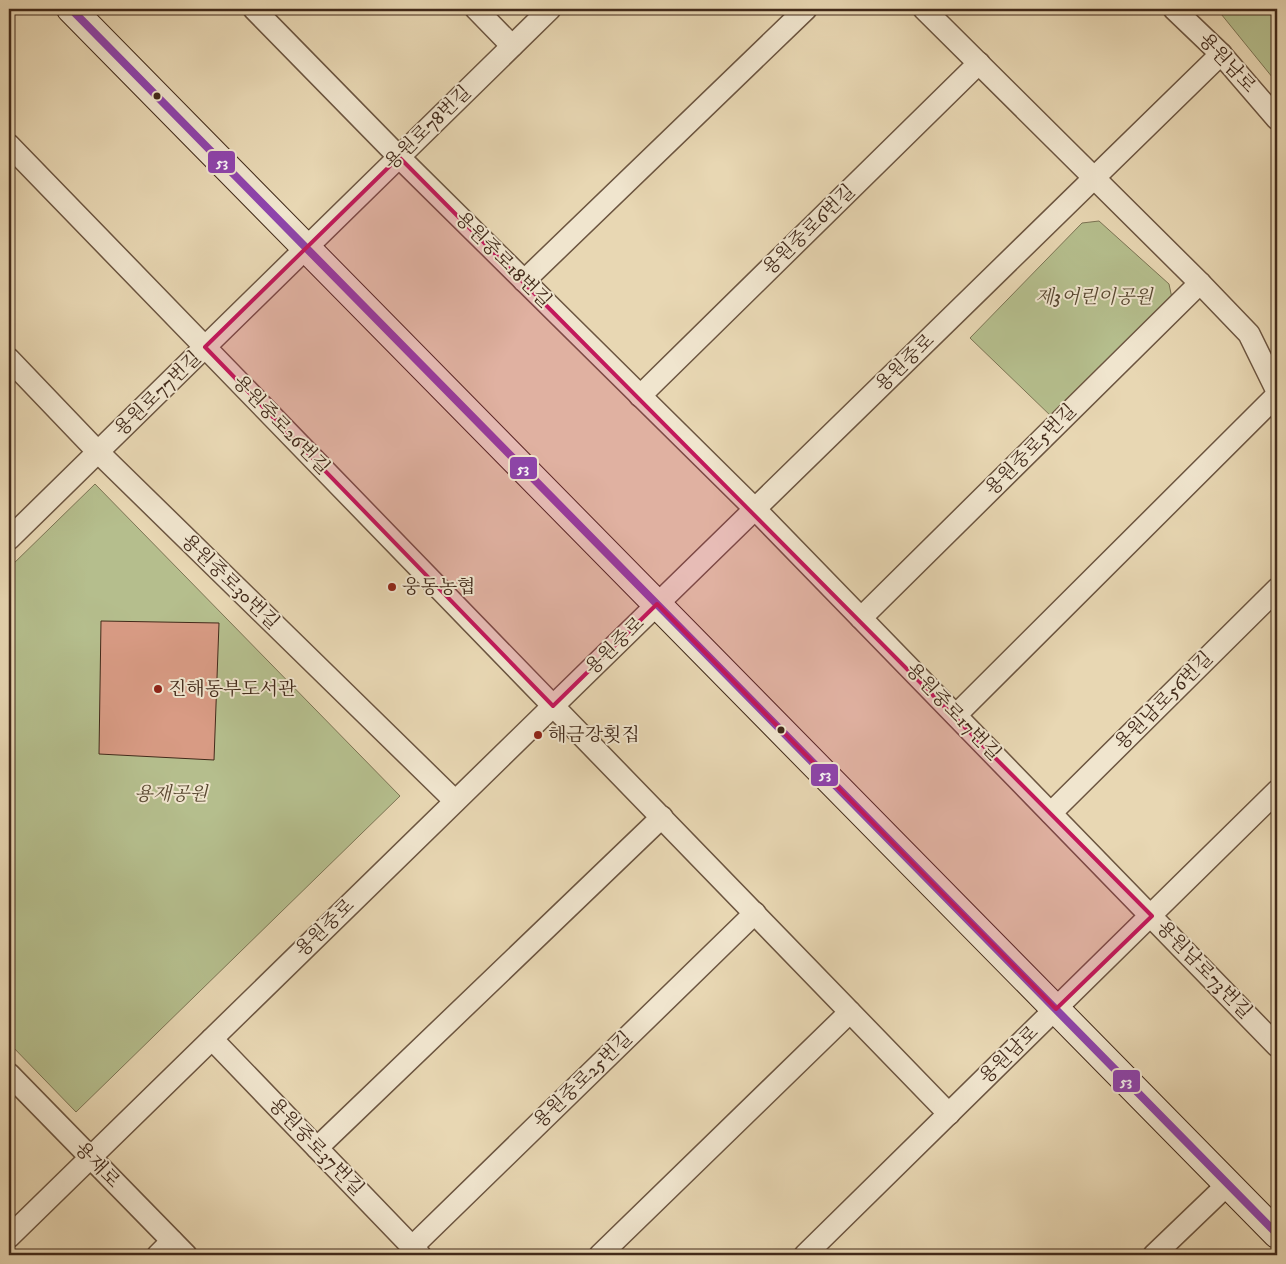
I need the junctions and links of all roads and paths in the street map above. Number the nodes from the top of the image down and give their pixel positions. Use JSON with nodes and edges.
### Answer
{"nodes":[{"id":1,"x":71,"y":9,"type":"edge"},
{"id":2,"x":254,"y":9,"type":"edge"},
{"id":3,"x":476,"y":9,"type":"edge"},
{"id":4,"x":550,"y":9,"type":"edge"},
{"id":5,"x":806,"y":9,"type":"edge"},
{"id":6,"x":924,"y":9,"type":"edge"},
{"id":7,"x":1174,"y":9,"type":"edge"},
{"id":8,"x":512,"y":46,"type":"junction"},
{"id":9,"x":1221,"y":54,"type":"junction"},
{"id":10,"x":978,"y":64,"type":"junction"},
{"id":11,"x":1277,"y":119,"type":"edge"},
{"id":12,"x":9,"y":145,"type":"edge"},
{"id":13,"x":399,"y":157,"type":"junction"},
{"id":14,"x":1094,"y":178,"type":"junction"},
{"id":15,"x":306,"y":248,"type":"junction"},
{"id":16,"x":524,"y":281,"type":"junction"},
{"id":17,"x":1200,"y":283,"type":"junction"},
{"id":18,"x":205,"y":347,"type":"junction"},
{"id":19,"x":9,"y":359,"type":"edge"},
{"id":20,"x":1277,"y":393,"type":"edge"},
{"id":21,"x":640,"y":396,"type":"junction"},
{"id":22,"x":98,"y":452,"type":"junction"},
{"id":23,"x":755,"y":509,"type":"junction"},
{"id":24,"x":9,"y":540,"type":"edge"},
{"id":25,"x":1277,"y":589,"type":"edge"},
{"id":26,"x":657,"y":604,"type":"junction"},
{"id":27,"x":861,"y":618,"type":"junction"},
{"id":28,"x":553,"y":706,"type":"junction"},
{"id":29,"x":956,"y":715,"type":"junction"},
{"id":30,"x":1277,"y":791,"type":"edge"},
{"id":31,"x":456,"y":801,"type":"junction"},
{"id":32,"x":1051,"y":813,"type":"junction"},
{"id":33,"x":662,"y":817,"type":"junction"},
{"id":34,"x":755,"y":913,"type":"junction"},
{"id":35,"x":1152,"y":916,"type":"junction"},
{"id":36,"x":1056,"y":1009,"type":"junction"},
{"id":37,"x":850,"y":1012,"type":"junction"},
{"id":38,"x":1274,"y":1034,"type":"edge"},
{"id":39,"x":212,"y":1039,"type":"junction"},
{"id":40,"x":9,"y":1075,"type":"edge"},
{"id":41,"x":949,"y":1114,"type":"junction"},
{"id":42,"x":317,"y":1148,"type":"junction"},
{"id":43,"x":90,"y":1158,"type":"junction"},
{"id":44,"x":1228,"y":1184,"type":"junction"},
{"id":45,"x":1277,"y":1234,"type":"edge"},
{"id":46,"x":9,"y":1237,"type":"edge"},
{"id":47,"x":172,"y":1251,"type":"edge"},
{"id":48,"x":416,"y":1251,"type":"edge"},
{"id":49,"x":600,"y":1255,"type":"edge"},
{"id":50,"x":805,"y":1255,"type":"edge"},
{"id":51,"x":1154,"y":1255,"type":"edge"}],
"edges":[{"from":1,"to":15,"type":"main road"},
{"from":2,"to":13,"type":"street","name":"용원중로18번길"},
{"from":3,"to":8,"type":"street"},
{"from":4,"to":8,"type":"street","name":"용원로78번길"},
{"from":5,"to":16,"type":"street"},
{"from":6,"to":10,"type":"street"},
{"from":7,"to":9,"type":"street","name":"용원남로"},
{"from":8,"to":13,"type":"street","name":"용원로78번길"},
{"from":9,"to":11,"type":"street","name":"용원남로"},
{"from":9,"to":14,"type":"street","name":"용원중로"},
{"from":10,"to":14,"type":"street"},
{"from":10,"to":21,"type":"street","name":"용원중로6번길"},
{"from":12,"to":18,"type":"street","name":"용원중로26번길"},
{"from":13,"to":15,"type":"street","name":"용원로78번길"},
{"from":13,"to":16,"type":"street","name":"용원중로18번길"},
{"from":14,"to":17,"type":"street"},
{"from":14,"to":23,"type":"street","name":"용원중로"},
{"from":15,"to":18,"type":"street","name":"용원로77번길"},
{"from":15,"to":26,"type":"main road"},
{"from":16,"to":21,"type":"street","name":"용원중로18번길"},
{"from":17,"to":20,"type":"street"},
{"from":17,"to":27,"type":"street","name":"용원중로5번길"},
{"from":18,"to":22,"type":"street","name":"용원로77번길"},
{"from":18,"to":28,"type":"street","name":"용원중로26번길"},
{"from":19,"to":22,"type":"street","name":"용원중로30번길"},
{"from":20,"to":29,"type":"street"},
{"from":21,"to":23,"type":"street","name":"용원중로18번길"},
{"from":22,"to":24,"type":"street","name":"용원로77번길"},
{"from":22,"to":31,"type":"street","name":"용원중로30번길"},
{"from":23,"to":26,"type":"street","name":"용원중로"},
{"from":23,"to":27,"type":"street","name":"용원중로17번길"},
{"from":25,"to":32,"type":"street","name":"용원남로56번길"},
{"from":26,"to":28,"type":"street","name":"용원중로"},
{"from":26,"to":36,"type":"main road"},
{"from":27,"to":29,"type":"street","name":"용원중로17번길"},
{"from":28,"to":31,"type":"street","name":"용원중로"},
{"from":28,"to":33,"type":"street"},
{"from":29,"to":32,"type":"street","name":"용원중로17번길"},
{"from":30,"to":35,"type":"street","name":"용원남로"},
{"from":31,"to":39,"type":"street","name":"용원중로"},
{"from":32,"to":35,"type":"street","name":"용원중로17번길"},
{"from":33,"to":34,"type":"street"},
{"from":33,"to":42,"type":"street"},
{"from":34,"to":37,"type":"street"},
{"from":34,"to":48,"type":"street","name":"용원중로25번길"},
{"from":35,"to":36,"type":"street","name":"용원남로"},
{"from":35,"to":38,"type":"street","name":"용원남로73번길"},
{"from":36,"to":41,"type":"street","name":"용원남로"},
{"from":36,"to":44,"type":"main road"},
{"from":37,"to":41,"type":"street"},
{"from":37,"to":49,"type":"street"},
{"from":39,"to":42,"type":"street","name":"용원중로37번길"},
{"from":39,"to":43,"type":"street","name":"용원중로"},
{"from":40,"to":43,"type":"street","name":"용재로"},
{"from":41,"to":50,"type":"street","name":"용원남로"},
{"from":42,"to":48,"type":"street","name":"용원중로37번길"},
{"from":43,"to":46,"type":"street","name":"용원중로"},
{"from":43,"to":47,"type":"street","name":"용재로"},
{"from":44,"to":45,"type":"main road"},
{"from":44,"to":51,"type":"street"}]}
